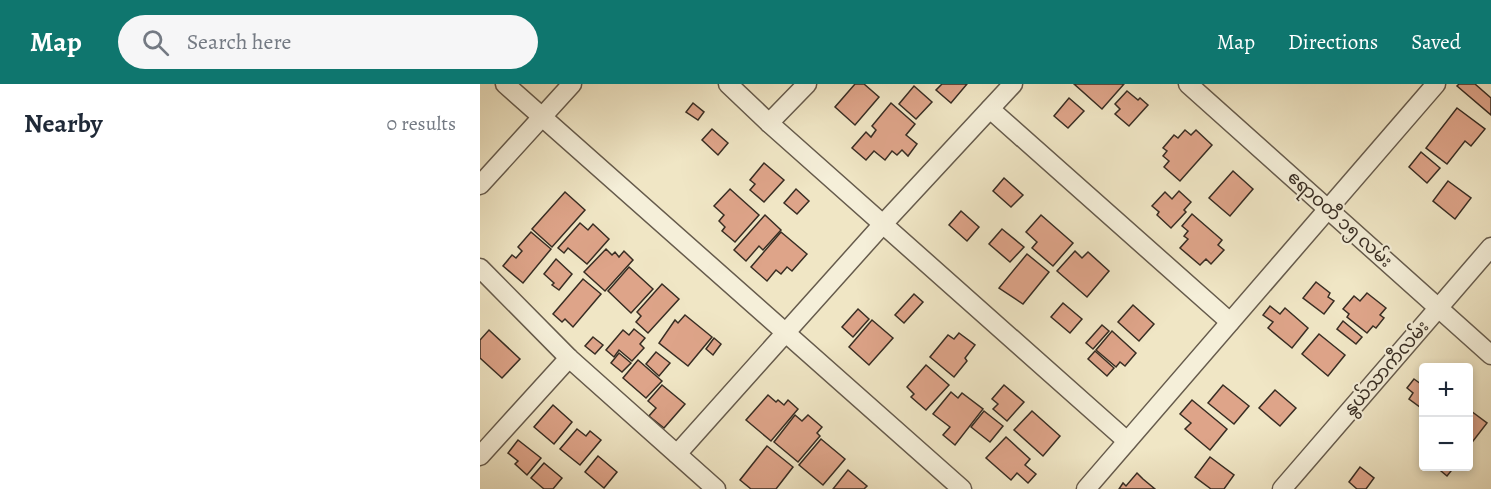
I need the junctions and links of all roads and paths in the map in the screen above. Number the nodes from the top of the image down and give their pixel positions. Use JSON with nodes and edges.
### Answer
{"nodes":[{"id":1,"x":505,"y":84,"type":"edge"},
{"id":2,"x":572,"y":84,"type":"edge"},
{"id":3,"x":728,"y":84,"type":"edge"},
{"id":4,"x":807,"y":84,"type":"edge"},
{"id":5,"x":1013,"y":84,"type":"edge"},
{"id":6,"x":1188,"y":84,"type":"edge"},
{"id":7,"x":1436,"y":84,"type":"edge"},
{"id":8,"x":990,"y":109,"type":"junction"},
{"id":9,"x":542,"y":117,"type":"junction"},
{"id":10,"x":769,"y":123,"type":"junction"},
{"id":11,"x":480,"y":185,"type":"edge"},
{"id":12,"x":1328,"y":209,"type":"junction"},
{"id":13,"x":883,"y":224,"type":"junction"},
{"id":14,"x":1491,"y":248,"type":"edge"},
{"id":15,"x":480,"y":268,"type":"edge"},
{"id":16,"x":1438,"y":307,"type":"junction"},
{"id":17,"x":1230,"y":322,"type":"junction"},
{"id":18,"x":786,"y":333,"type":"junction"},
{"id":19,"x":1491,"y":355,"type":"edge"},
{"id":20,"x":569,"y":358,"type":"junction"},
{"id":21,"x":1127,"y":441,"type":"junction"},
{"id":22,"x":677,"y":454,"type":"junction"},
{"id":23,"x":480,"y":456,"type":"edge"},
{"id":24,"x":716,"y":489,"type":"edge"},
{"id":25,"x":962,"y":489,"type":"edge"},
{"id":26,"x":1086,"y":489,"type":"edge"},
{"id":27,"x":1282,"y":489,"type":"edge"}],
"edges":[{"from":1,"to":9,"type":"street"},
{"from":2,"to":9,"type":"street"},
{"from":3,"to":10,"type":"street"},
{"from":4,"to":10,"type":"street"},
{"from":5,"to":8,"type":"street"},
{"from":6,"to":12,"type":"street","name":"ဧရာဝတီ ၁၅ လမ်း"},
{"from":7,"to":12,"type":"street"},
{"from":8,"to":13,"type":"street"},
{"from":8,"to":17,"type":"street"},
{"from":9,"to":11,"type":"street"},
{"from":9,"to":18,"type":"street"},
{"from":10,"to":13,"type":"street"},
{"from":12,"to":16,"type":"street","name":"ဧရာဝတီ ၁၅ လမ်း"},
{"from":12,"to":17,"type":"street"},
{"from":13,"to":18,"type":"street"},
{"from":13,"to":21,"type":"street"},
{"from":14,"to":16,"type":"street","name":"နွယ်သာကီလမ်း"},
{"from":15,"to":20,"type":"street"},
{"from":16,"to":19,"type":"street","name":"ဧရာဝတီ ၁၅ လမ်း"},
{"from":16,"to":27,"type":"street","name":"နွယ်သာကီလမ်း"},
{"from":17,"to":21,"type":"street"},
{"from":18,"to":22,"type":"street"},
{"from":18,"to":25,"type":"street"},
{"from":20,"to":22,"type":"street"},
{"from":20,"to":23,"type":"street"},
{"from":21,"to":26,"type":"street"},
{"from":22,"to":24,"type":"street"}]}
